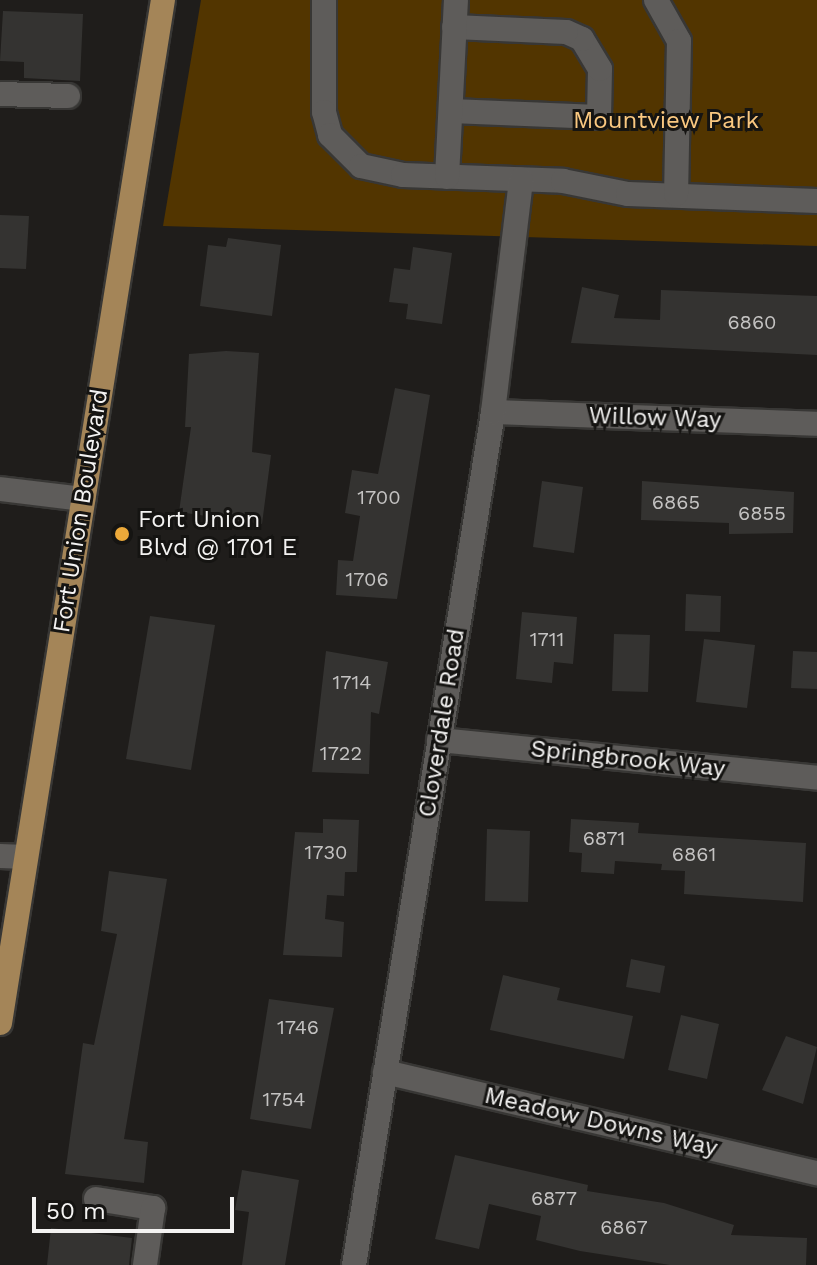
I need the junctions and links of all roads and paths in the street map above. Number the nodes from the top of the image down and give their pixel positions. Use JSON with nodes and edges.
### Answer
{"nodes":[{"id":1,"x":163,"y":0,"type":"edge"},
{"id":2,"x":324,"y":0,"type":"edge"},
{"id":3,"x":456,"y":0,"type":"edge"},
{"id":4,"x":656,"y":0,"type":"edge"},
{"id":5,"x":454,"y":27,"type":"junction"},
{"id":6,"x":0,"y":94,"type":"edge"},
{"id":7,"x":68,"y":96,"type":"dead end"},
{"id":8,"x":451,"y":111,"type":"junction"},
{"id":9,"x":447,"y":177,"type":"junction"},
{"id":10,"x":521,"y":180,"type":"junction"},
{"id":11,"x":676,"y":194,"type":"junction"},
{"id":12,"x":817,"y":201,"type":"edge"},
{"id":13,"x":493,"y":412,"type":"junction"},
{"id":14,"x":817,"y":424,"type":"edge"},
{"id":15,"x":0,"y":489,"type":"edge"},
{"id":16,"x":83,"y":499,"type":"junction"},
{"id":17,"x":439,"y":740,"type":"junction"},
{"id":18,"x":817,"y":778,"type":"edge"},
{"id":19,"x":0,"y":856,"type":"edge"},
{"id":20,"x":26,"y":857,"type":"junction"},
{"id":21,"x":0,"y":1023,"type":"edge"},
{"id":22,"x":385,"y":1072,"type":"junction"},
{"id":23,"x":817,"y":1173,"type":"edge"},
{"id":24,"x":96,"y":1199,"type":"dead end"},
{"id":25,"x":145,"y":1265,"type":"edge"},
{"id":26,"x":354,"y":1265,"type":"edge"}],
"edges":[{"from":1,"to":16,"type":"main road","name":"Fort Union Boulevard"},
{"from":2,"to":9,"type":"street"},
{"from":3,"to":5,"type":"street"},
{"from":4,"to":11,"type":"street"},
{"from":5,"to":8,"type":"street"},
{"from":5,"to":8,"type":"street"},
{"from":6,"to":7,"type":"street"},
{"from":8,"to":9,"type":"street"},
{"from":9,"to":10,"type":"street"},
{"from":10,"to":11,"type":"street"},
{"from":10,"to":13,"type":"street","name":"Cloverdale Road"},
{"from":11,"to":12,"type":"street"},
{"from":13,"to":14,"type":"street","name":"Willow Way"},
{"from":13,"to":17,"type":"street","name":"Cloverdale Road"},
{"from":15,"to":16,"type":"street"},
{"from":16,"to":20,"type":"main road","name":"Fort Union Boulevard"},
{"from":17,"to":18,"type":"street","name":"Springbrook Way"},
{"from":17,"to":22,"type":"street","name":"Cloverdale Road"},
{"from":19,"to":20,"type":"street"},
{"from":20,"to":21,"type":"main road","name":"Fort Union Boulevard"},
{"from":22,"to":23,"type":"street","name":"Meadow Downs Way"},
{"from":22,"to":26,"type":"street","name":"Cloverdale Road"},
{"from":24,"to":25,"type":"street"}]}
